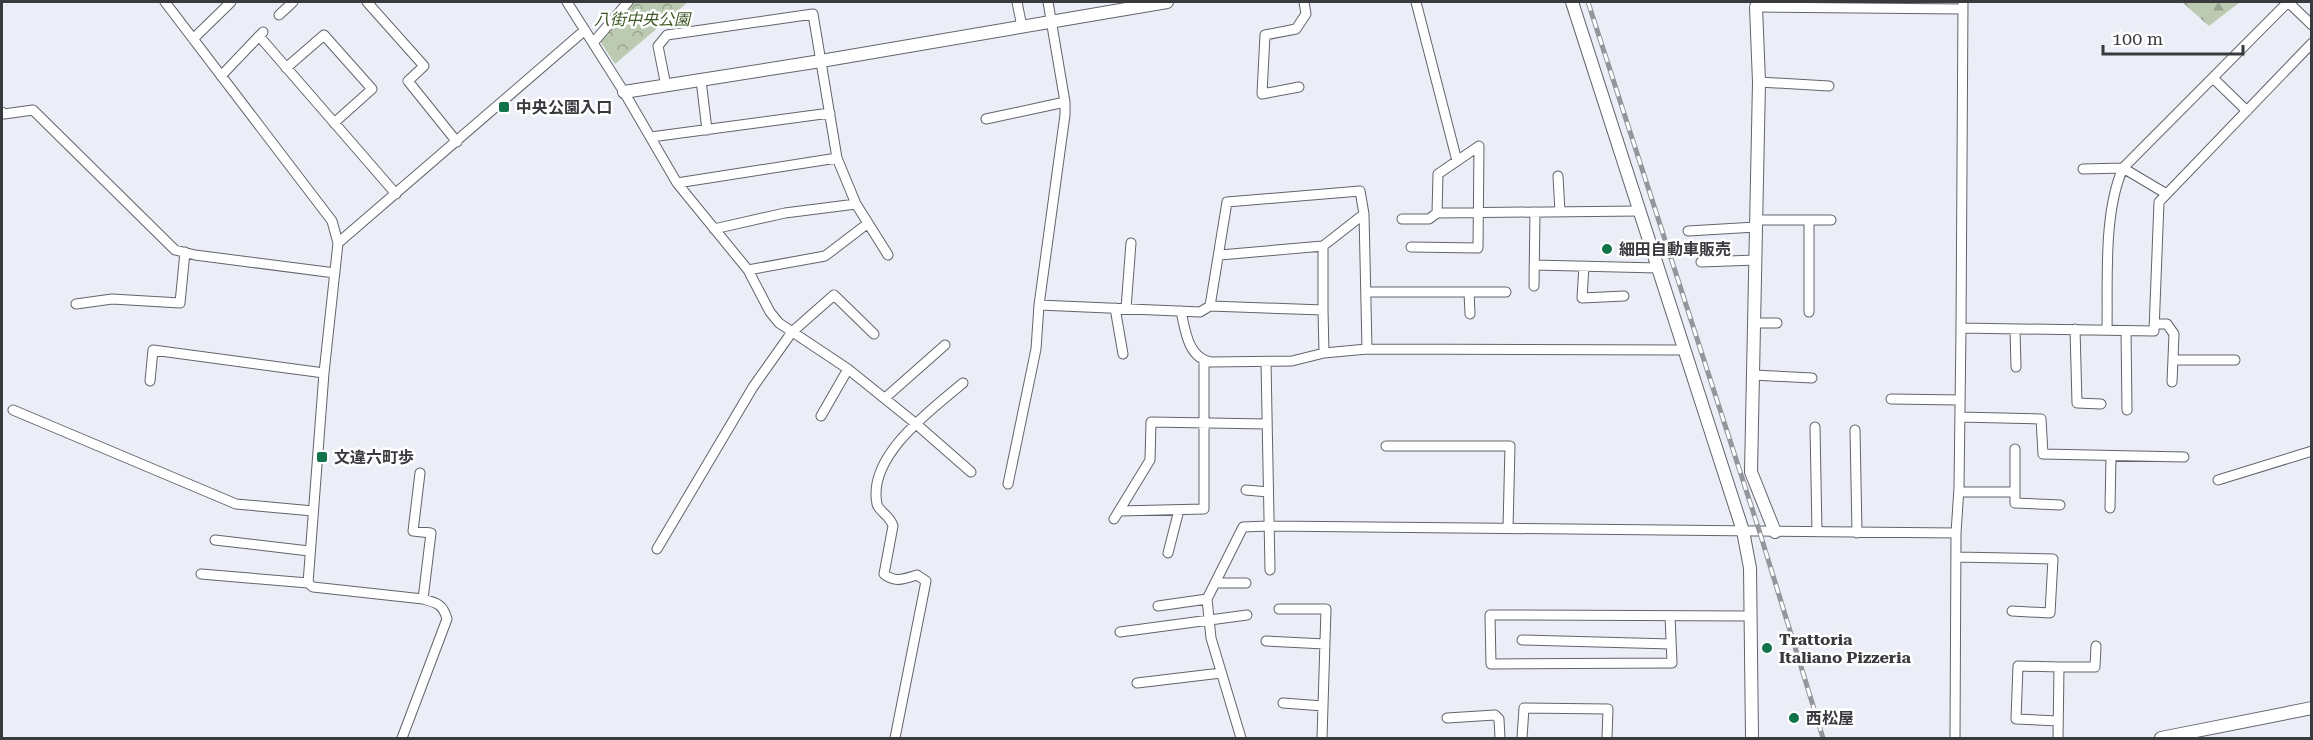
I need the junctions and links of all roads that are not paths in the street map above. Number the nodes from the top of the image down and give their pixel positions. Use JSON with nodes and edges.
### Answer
{"nodes":[{"id":1,"x":166,"y":2,"type":"edge"},
{"id":2,"x":231,"y":2,"type":"edge"},
{"id":3,"x":293,"y":2,"type":"edge"},
{"id":4,"x":367,"y":2,"type":"edge"},
{"id":5,"x":567,"y":2,"type":"edge"},
{"id":6,"x":628,"y":2,"type":"edge"},
{"id":7,"x":1017,"y":2,"type":"edge"},
{"id":8,"x":1048,"y":2,"type":"edge"},
{"id":9,"x":1167,"y":2,"type":"edge"},
{"id":10,"x":1304,"y":2,"type":"edge"},
{"id":11,"x":1416,"y":2,"type":"edge"},
{"id":12,"x":1572,"y":2,"type":"edge"},
{"id":13,"x":2288,"y":2,"type":"edge"},
{"id":14,"x":1756,"y":4,"type":"edge"},
{"id":15,"x":1963,"y":5,"type":"edge"},
{"id":16,"x":279,"y":15,"type":"dead end"},
{"id":17,"x":1052,"y":22,"type":"junction"},
{"id":18,"x":2312,"y":25,"type":"edge"},
{"id":19,"x":1022,"y":27,"type":"junction"},
{"id":20,"x":585,"y":30,"type":"junction"},
{"id":21,"x":194,"y":39,"type":"junction"},
{"id":22,"x":593,"y":43,"type":"junction"},
{"id":23,"x":2312,"y":43,"type":"edge"},
{"id":24,"x":821,"y":62,"type":"junction"},
{"id":25,"x":286,"y":68,"type":"junction"},
{"id":26,"x":221,"y":76,"type":"junction"},
{"id":27,"x":2214,"y":79,"type":"junction"},
{"id":28,"x":701,"y":80,"type":"junction"},
{"id":29,"x":1759,"y":82,"type":"junction"},
{"id":30,"x":666,"y":86,"type":"junction"},
{"id":31,"x":1829,"y":86,"type":"dead end"},
{"id":32,"x":1299,"y":87,"type":"dead end"},
{"id":33,"x":624,"y":93,"type":"junction"},
{"id":34,"x":1065,"y":102,"type":"junction"},
{"id":35,"x":2,"y":111,"type":"edge"},
{"id":36,"x":2247,"y":111,"type":"junction"},
{"id":37,"x":830,"y":113,"type":"junction"},
{"id":38,"x":986,"y":119,"type":"dead end"},
{"id":39,"x":334,"y":123,"type":"junction"},
{"id":40,"x":707,"y":130,"type":"junction"},
{"id":41,"x":651,"y":137,"type":"junction"},
{"id":42,"x":457,"y":142,"type":"junction"},
{"id":43,"x":837,"y":158,"type":"junction"},
{"id":44,"x":1457,"y":162,"type":"junction"},
{"id":45,"x":2123,"y":168,"type":"junction"},
{"id":46,"x":2083,"y":169,"type":"dead end"},
{"id":47,"x":1558,"y":176,"type":"dead end"},
{"id":48,"x":677,"y":183,"type":"junction"},
{"id":49,"x":2165,"y":193,"type":"junction"},
{"id":50,"x":396,"y":194,"type":"junction"},
{"id":51,"x":856,"y":204,"type":"junction"},
{"id":52,"x":1640,"y":211,"type":"junction"},
{"id":53,"x":1479,"y":212,"type":"junction"},
{"id":54,"x":1535,"y":212,"type":"junction"},
{"id":55,"x":1560,"y":212,"type":"junction"},
{"id":56,"x":1437,"y":213,"type":"junction"},
{"id":57,"x":1364,"y":214,"type":"junction"},
{"id":58,"x":1402,"y":219,"type":"dead end"},
{"id":59,"x":1809,"y":220,"type":"junction"},
{"id":60,"x":1832,"y":220,"type":"dead end"},
{"id":61,"x":867,"y":224,"type":"junction"},
{"id":62,"x":1756,"y":224,"type":"junction"},
{"id":63,"x":714,"y":229,"type":"junction"},
{"id":64,"x":1688,"y":231,"type":"dead end"},
{"id":65,"x":338,"y":243,"type":"junction"},
{"id":66,"x":1131,"y":243,"type":"dead end"},
{"id":67,"x":1323,"y":246,"type":"junction"},
{"id":68,"x":1411,"y":247,"type":"dead end"},
{"id":69,"x":184,"y":252,"type":"junction"},
{"id":70,"x":888,"y":255,"type":"dead end"},
{"id":71,"x":1220,"y":255,"type":"junction"},
{"id":72,"x":1756,"y":260,"type":"junction"},
{"id":73,"x":1701,"y":262,"type":"dead end"},
{"id":74,"x":1534,"y":265,"type":"junction"},
{"id":75,"x":1584,"y":266,"type":"junction"},
{"id":76,"x":1658,"y":267,"type":"junction"},
{"id":77,"x":748,"y":270,"type":"junction"},
{"id":78,"x":334,"y":273,"type":"junction"},
{"id":79,"x":1534,"y":286,"type":"dead end"},
{"id":80,"x":1366,"y":292,"type":"junction"},
{"id":81,"x":1469,"y":292,"type":"junction"},
{"id":82,"x":1506,"y":292,"type":"dead end"},
{"id":83,"x":1624,"y":297,"type":"dead end"},
{"id":84,"x":76,"y":304,"type":"dead end"},
{"id":85,"x":1038,"y":305,"type":"junction"},
{"id":86,"x":1210,"y":306,"type":"junction"},
{"id":87,"x":1115,"y":308,"type":"junction"},
{"id":88,"x":1126,"y":308,"type":"junction"},
{"id":89,"x":1323,"y":310,"type":"junction"},
{"id":90,"x":1181,"y":311,"type":"junction"},
{"id":91,"x":1809,"y":312,"type":"dead end"},
{"id":92,"x":1470,"y":314,"type":"dead end"},
{"id":93,"x":1755,"y":323,"type":"junction"},
{"id":94,"x":1777,"y":323,"type":"dead end"},
{"id":95,"x":2154,"y":324,"type":"junction"},
{"id":96,"x":1961,"y":328,"type":"junction"},
{"id":97,"x":2075,"y":329,"type":"junction"},
{"id":98,"x":2015,"y":330,"type":"junction"},
{"id":99,"x":2107,"y":330,"type":"junction"},
{"id":100,"x":2126,"y":331,"type":"junction"},
{"id":101,"x":792,"y":332,"type":"junction"},
{"id":102,"x":874,"y":334,"type":"dead end"},
{"id":103,"x":945,"y":345,"type":"dead end"},
{"id":104,"x":1367,"y":349,"type":"junction"},
{"id":105,"x":1684,"y":350,"type":"junction"},
{"id":106,"x":1324,"y":353,"type":"junction"},
{"id":107,"x":1123,"y":354,"type":"dead end"},
{"id":108,"x":2173,"y":360,"type":"junction"},
{"id":109,"x":2235,"y":360,"type":"dead end"},
{"id":110,"x":1204,"y":361,"type":"junction"},
{"id":111,"x":1266,"y":362,"type":"junction"},
{"id":112,"x":2016,"y":367,"type":"dead end"},
{"id":113,"x":848,"y":369,"type":"junction"},
{"id":114,"x":324,"y":373,"type":"junction"},
{"id":115,"x":1753,"y":375,"type":"junction"},
{"id":116,"x":1812,"y":378,"type":"dead end"},
{"id":117,"x":150,"y":381,"type":"dead end"},
{"id":118,"x":2172,"y":382,"type":"dead end"},
{"id":119,"x":963,"y":383,"type":"dead end"},
{"id":120,"x":885,"y":398,"type":"junction"},
{"id":121,"x":1891,"y":399,"type":"dead end"},
{"id":122,"x":1960,"y":400,"type":"junction"},
{"id":123,"x":2101,"y":404,"type":"dead end"},
{"id":124,"x":13,"y":410,"type":"dead end"},
{"id":125,"x":2127,"y":410,"type":"dead end"},
{"id":126,"x":821,"y":416,"type":"dead end"},
{"id":127,"x":1960,"y":417,"type":"junction"},
{"id":128,"x":1204,"y":422,"type":"junction"},
{"id":129,"x":915,"y":423,"type":"junction"},
{"id":130,"x":1267,"y":424,"type":"junction"},
{"id":131,"x":1815,"y":427,"type":"dead end"},
{"id":132,"x":1855,"y":430,"type":"dead end"},
{"id":133,"x":1386,"y":446,"type":"dead end"},
{"id":134,"x":2015,"y":449,"type":"dead end"},
{"id":135,"x":2312,"y":451,"type":"edge"},
{"id":136,"x":2111,"y":456,"type":"junction"},
{"id":137,"x":2184,"y":458,"type":"dead end"},
{"id":138,"x":971,"y":472,"type":"dead end"},
{"id":139,"x":420,"y":473,"type":"dead end"},
{"id":140,"x":2218,"y":480,"type":"dead end"},
{"id":141,"x":1008,"y":484,"type":"dead end"},
{"id":142,"x":1246,"y":490,"type":"dead end"},
{"id":143,"x":1268,"y":492,"type":"junction"},
{"id":144,"x":1959,"y":492,"type":"junction"},
{"id":145,"x":2015,"y":492,"type":"junction"},
{"id":146,"x":2060,"y":505,"type":"dead end"},
{"id":147,"x":2110,"y":508,"type":"dead end"},
{"id":148,"x":1179,"y":510,"type":"junction"},
{"id":149,"x":313,"y":511,"type":"junction"},
{"id":150,"x":1268,"y":526,"type":"junction"},
{"id":151,"x":1508,"y":528,"type":"junction"},
{"id":152,"x":1743,"y":531,"type":"junction"},
{"id":153,"x":1774,"y":532,"type":"junction"},
{"id":154,"x":1817,"y":532,"type":"junction"},
{"id":155,"x":1857,"y":532,"type":"junction"},
{"id":156,"x":1956,"y":534,"type":"junction"},
{"id":157,"x":215,"y":540,"type":"dead end"},
{"id":158,"x":657,"y":549,"type":"dead end"},
{"id":159,"x":309,"y":552,"type":"junction"},
{"id":160,"x":1168,"y":553,"type":"dead end"},
{"id":161,"x":1956,"y":558,"type":"junction"},
{"id":162,"x":1270,"y":570,"type":"dead end"},
{"id":163,"x":201,"y":574,"type":"dead end"},
{"id":164,"x":308,"y":583,"type":"junction"},
{"id":165,"x":1215,"y":583,"type":"junction"},
{"id":166,"x":1246,"y":583,"type":"dead end"},
{"id":167,"x":423,"y":599,"type":"junction"},
{"id":168,"x":1207,"y":599,"type":"junction"},
{"id":169,"x":1158,"y":606,"type":"dead end"},
{"id":170,"x":1279,"y":609,"type":"dead end"},
{"id":171,"x":2012,"y":611,"type":"dead end"},
{"id":172,"x":1247,"y":615,"type":"dead end"},
{"id":173,"x":1670,"y":616,"type":"junction"},
{"id":174,"x":1749,"y":616,"type":"junction"},
{"id":175,"x":1210,"y":620,"type":"junction"},
{"id":176,"x":1120,"y":632,"type":"dead end"},
{"id":177,"x":1522,"y":640,"type":"dead end"},
{"id":178,"x":1266,"y":641,"type":"dead end"},
{"id":179,"x":1325,"y":644,"type":"junction"},
{"id":180,"x":1671,"y":644,"type":"junction"},
{"id":181,"x":2096,"y":646,"type":"dead end"},
{"id":182,"x":2059,"y":667,"type":"junction"},
{"id":183,"x":1221,"y":673,"type":"junction"},
{"id":184,"x":1137,"y":682,"type":"dead end"},
{"id":185,"x":1283,"y":703,"type":"dead end"},
{"id":186,"x":1323,"y":706,"type":"junction"},
{"id":187,"x":2312,"y":708,"type":"edge"},
{"id":188,"x":1447,"y":718,"type":"dead end"},
{"id":189,"x":2058,"y":721,"type":"junction"},
{"id":190,"x":402,"y":738,"type":"edge"},
{"id":191,"x":895,"y":738,"type":"edge"},
{"id":192,"x":1240,"y":738,"type":"edge"},
{"id":193,"x":1322,"y":738,"type":"edge"},
{"id":194,"x":1500,"y":738,"type":"edge"},
{"id":195,"x":1522,"y":738,"type":"edge"},
{"id":196,"x":1607,"y":738,"type":"edge"},
{"id":197,"x":1752,"y":738,"type":"edge"},
{"id":198,"x":1955,"y":738,"type":"edge"},
{"id":199,"x":2058,"y":738,"type":"edge"},
{"id":200,"x":2162,"y":738,"type":"edge"}],
"edges":[{"from":1,"to":21,"type":"street"},
{"from":2,"to":21,"type":"street"},
{"from":3,"to":16,"type":"street"},
{"from":4,"to":42,"type":"street"},
{"from":5,"to":20,"type":"street"},
{"from":6,"to":22,"type":"street"},
{"from":7,"to":19,"type":"street"},
{"from":8,"to":17,"type":"street"},
{"from":9,"to":17,"type":"street"},
{"from":10,"to":32,"type":"street"},
{"from":11,"to":44,"type":"street"},
{"from":12,"to":52,"type":"street"},
{"from":13,"to":18,"type":"street"},
{"from":13,"to":27,"type":"street"},
{"from":14,"to":15,"type":"street"},
{"from":14,"to":29,"type":"street"},
{"from":15,"to":96,"type":"street"},
{"from":17,"to":19,"type":"street"},
{"from":17,"to":34,"type":"street"},
{"from":19,"to":24,"type":"street"},
{"from":20,"to":22,"type":"street"},
{"from":20,"to":42,"type":"street"},
{"from":21,"to":26,"type":"street"},
{"from":22,"to":33,"type":"street"},
{"from":23,"to":36,"type":"street"},
{"from":24,"to":28,"type":"street"},
{"from":24,"to":30,"type":"street"},
{"from":24,"to":37,"type":"street"},
{"from":25,"to":26,"type":"street"},
{"from":25,"to":39,"type":"street"},
{"from":25,"to":39,"type":"street"},
{"from":26,"to":65,"type":"street"},
{"from":27,"to":36,"type":"street"},
{"from":27,"to":45,"type":"street"},
{"from":28,"to":30,"type":"street"},
{"from":28,"to":40,"type":"street"},
{"from":29,"to":31,"type":"street"},
{"from":29,"to":62,"type":"street"},
{"from":30,"to":33,"type":"street"},
{"from":33,"to":41,"type":"street"},
{"from":34,"to":38,"type":"street"},
{"from":34,"to":85,"type":"street"},
{"from":35,"to":69,"type":"street"},
{"from":36,"to":49,"type":"street"},
{"from":37,"to":40,"type":"street"},
{"from":37,"to":43,"type":"street"},
{"from":39,"to":50,"type":"street"},
{"from":40,"to":41,"type":"street"},
{"from":41,"to":48,"type":"street"},
{"from":42,"to":50,"type":"street"},
{"from":43,"to":48,"type":"street"},
{"from":43,"to":51,"type":"street"},
{"from":44,"to":53,"type":"street"},
{"from":44,"to":56,"type":"street"},
{"from":45,"to":46,"type":"street"},
{"from":45,"to":49,"type":"street"},
{"from":45,"to":99,"type":"street"},
{"from":47,"to":55,"type":"street"},
{"from":48,"to":63,"type":"street"},
{"from":49,"to":95,"type":"street"},
{"from":50,"to":65,"type":"street"},
{"from":51,"to":61,"type":"street"},
{"from":51,"to":63,"type":"street"},
{"from":52,"to":55,"type":"street"},
{"from":52,"to":76,"type":"street"},
{"from":53,"to":54,"type":"street"},
{"from":53,"to":56,"type":"street"},
{"from":53,"to":68,"type":"street"},
{"from":54,"to":55,"type":"street"},
{"from":54,"to":74,"type":"street"},
{"from":56,"to":58,"type":"street"},
{"from":57,"to":67,"type":"street"},
{"from":57,"to":71,"type":"street"},
{"from":57,"to":80,"type":"street"},
{"from":59,"to":60,"type":"street"},
{"from":59,"to":62,"type":"street"},
{"from":59,"to":91,"type":"street"},
{"from":61,"to":70,"type":"street"},
{"from":61,"to":77,"type":"street"},
{"from":62,"to":64,"type":"street"},
{"from":62,"to":72,"type":"street"},
{"from":63,"to":77,"type":"street"},
{"from":65,"to":78,"type":"street"},
{"from":66,"to":88,"type":"street"},
{"from":67,"to":71,"type":"street"},
{"from":67,"to":89,"type":"street"},
{"from":69,"to":78,"type":"street"},
{"from":69,"to":84,"type":"street"},
{"from":71,"to":86,"type":"street"},
{"from":72,"to":73,"type":"street"},
{"from":72,"to":93,"type":"street"},
{"from":74,"to":75,"type":"street"},
{"from":74,"to":79,"type":"street"},
{"from":75,"to":76,"type":"street"},
{"from":75,"to":83,"type":"street"},
{"from":76,"to":105,"type":"street"},
{"from":77,"to":101,"type":"street"},
{"from":78,"to":114,"type":"street"},
{"from":80,"to":81,"type":"street"},
{"from":80,"to":104,"type":"street"},
{"from":81,"to":82,"type":"street"},
{"from":81,"to":92,"type":"street"},
{"from":85,"to":87,"type":"street"},
{"from":85,"to":141,"type":"street"},
{"from":86,"to":89,"type":"street"},
{"from":86,"to":90,"type":"street"},
{"from":87,"to":88,"type":"street"},
{"from":87,"to":107,"type":"street"},
{"from":88,"to":90,"type":"street"},
{"from":89,"to":106,"type":"street"},
{"from":90,"to":110,"type":"street"},
{"from":93,"to":94,"type":"street"},
{"from":93,"to":115,"type":"street"},
{"from":95,"to":100,"type":"street"},
{"from":95,"to":108,"type":"street"},
{"from":96,"to":98,"type":"street"},
{"from":96,"to":122,"type":"street"},
{"from":97,"to":98,"type":"street"},
{"from":97,"to":99,"type":"street"},
{"from":97,"to":123,"type":"street"},
{"from":98,"to":112,"type":"street"},
{"from":99,"to":100,"type":"street"},
{"from":100,"to":125,"type":"street"},
{"from":101,"to":102,"type":"street"},
{"from":101,"to":113,"type":"street"},
{"from":101,"to":158,"type":"street"},
{"from":103,"to":120,"type":"street"},
{"from":104,"to":105,"type":"street"},
{"from":104,"to":106,"type":"street"},
{"from":105,"to":152,"type":"street"},
{"from":106,"to":111,"type":"street"},
{"from":108,"to":109,"type":"street"},
{"from":108,"to":118,"type":"street"},
{"from":110,"to":111,"type":"street"},
{"from":110,"to":128,"type":"street"},
{"from":111,"to":130,"type":"street"},
{"from":113,"to":120,"type":"street"},
{"from":113,"to":126,"type":"street"},
{"from":114,"to":117,"type":"street"},
{"from":114,"to":149,"type":"street"},
{"from":115,"to":116,"type":"street"},
{"from":115,"to":153,"type":"street"},
{"from":119,"to":129,"type":"street"},
{"from":120,"to":129,"type":"street"},
{"from":121,"to":122,"type":"street"},
{"from":122,"to":127,"type":"street"},
{"from":124,"to":149,"type":"street"},
{"from":127,"to":136,"type":"street"},
{"from":127,"to":144,"type":"street"},
{"from":128,"to":130,"type":"street"},
{"from":128,"to":148,"type":"street"},
{"from":128,"to":148,"type":"street"},
{"from":129,"to":138,"type":"street"},
{"from":129,"to":191,"type":"street"},
{"from":130,"to":143,"type":"street"},
{"from":131,"to":154,"type":"street"},
{"from":132,"to":155,"type":"street"},
{"from":133,"to":151,"type":"street"},
{"from":134,"to":145,"type":"street"},
{"from":135,"to":140,"type":"street"},
{"from":136,"to":137,"type":"street"},
{"from":136,"to":147,"type":"street"},
{"from":139,"to":167,"type":"street"},
{"from":142,"to":143,"type":"street"},
{"from":143,"to":150,"type":"street"},
{"from":144,"to":145,"type":"street"},
{"from":144,"to":156,"type":"street"},
{"from":145,"to":146,"type":"street"},
{"from":148,"to":160,"type":"street"},
{"from":149,"to":159,"type":"street"},
{"from":150,"to":151,"type":"street"},
{"from":150,"to":162,"type":"street"},
{"from":150,"to":165,"type":"street"},
{"from":151,"to":152,"type":"street"},
{"from":152,"to":153,"type":"street"},
{"from":152,"to":174,"type":"street"},
{"from":153,"to":154,"type":"street"},
{"from":154,"to":155,"type":"street"},
{"from":155,"to":156,"type":"street"},
{"from":156,"to":161,"type":"street"},
{"from":157,"to":159,"type":"street"},
{"from":159,"to":164,"type":"street"},
{"from":161,"to":171,"type":"street"},
{"from":161,"to":198,"type":"street"},
{"from":163,"to":164,"type":"street"},
{"from":164,"to":167,"type":"street"},
{"from":165,"to":166,"type":"street"},
{"from":165,"to":168,"type":"street"},
{"from":167,"to":190,"type":"street"},
{"from":168,"to":169,"type":"street"},
{"from":168,"to":175,"type":"street"},
{"from":170,"to":179,"type":"street"},
{"from":172,"to":175,"type":"street"},
{"from":173,"to":174,"type":"street"},
{"from":173,"to":180,"type":"street"},
{"from":173,"to":180,"type":"street"},
{"from":174,"to":197,"type":"street"},
{"from":175,"to":176,"type":"street"},
{"from":175,"to":183,"type":"street"},
{"from":177,"to":180,"type":"street"},
{"from":178,"to":179,"type":"street"},
{"from":179,"to":186,"type":"street"},
{"from":181,"to":182,"type":"street"},
{"from":182,"to":189,"type":"street"},
{"from":182,"to":189,"type":"street"},
{"from":183,"to":184,"type":"street"},
{"from":183,"to":192,"type":"street"},
{"from":185,"to":186,"type":"street"},
{"from":186,"to":193,"type":"street"},
{"from":187,"to":200,"type":"street"},
{"from":188,"to":194,"type":"street"},
{"from":189,"to":199,"type":"street"},
{"from":195,"to":196,"type":"street"}]}
